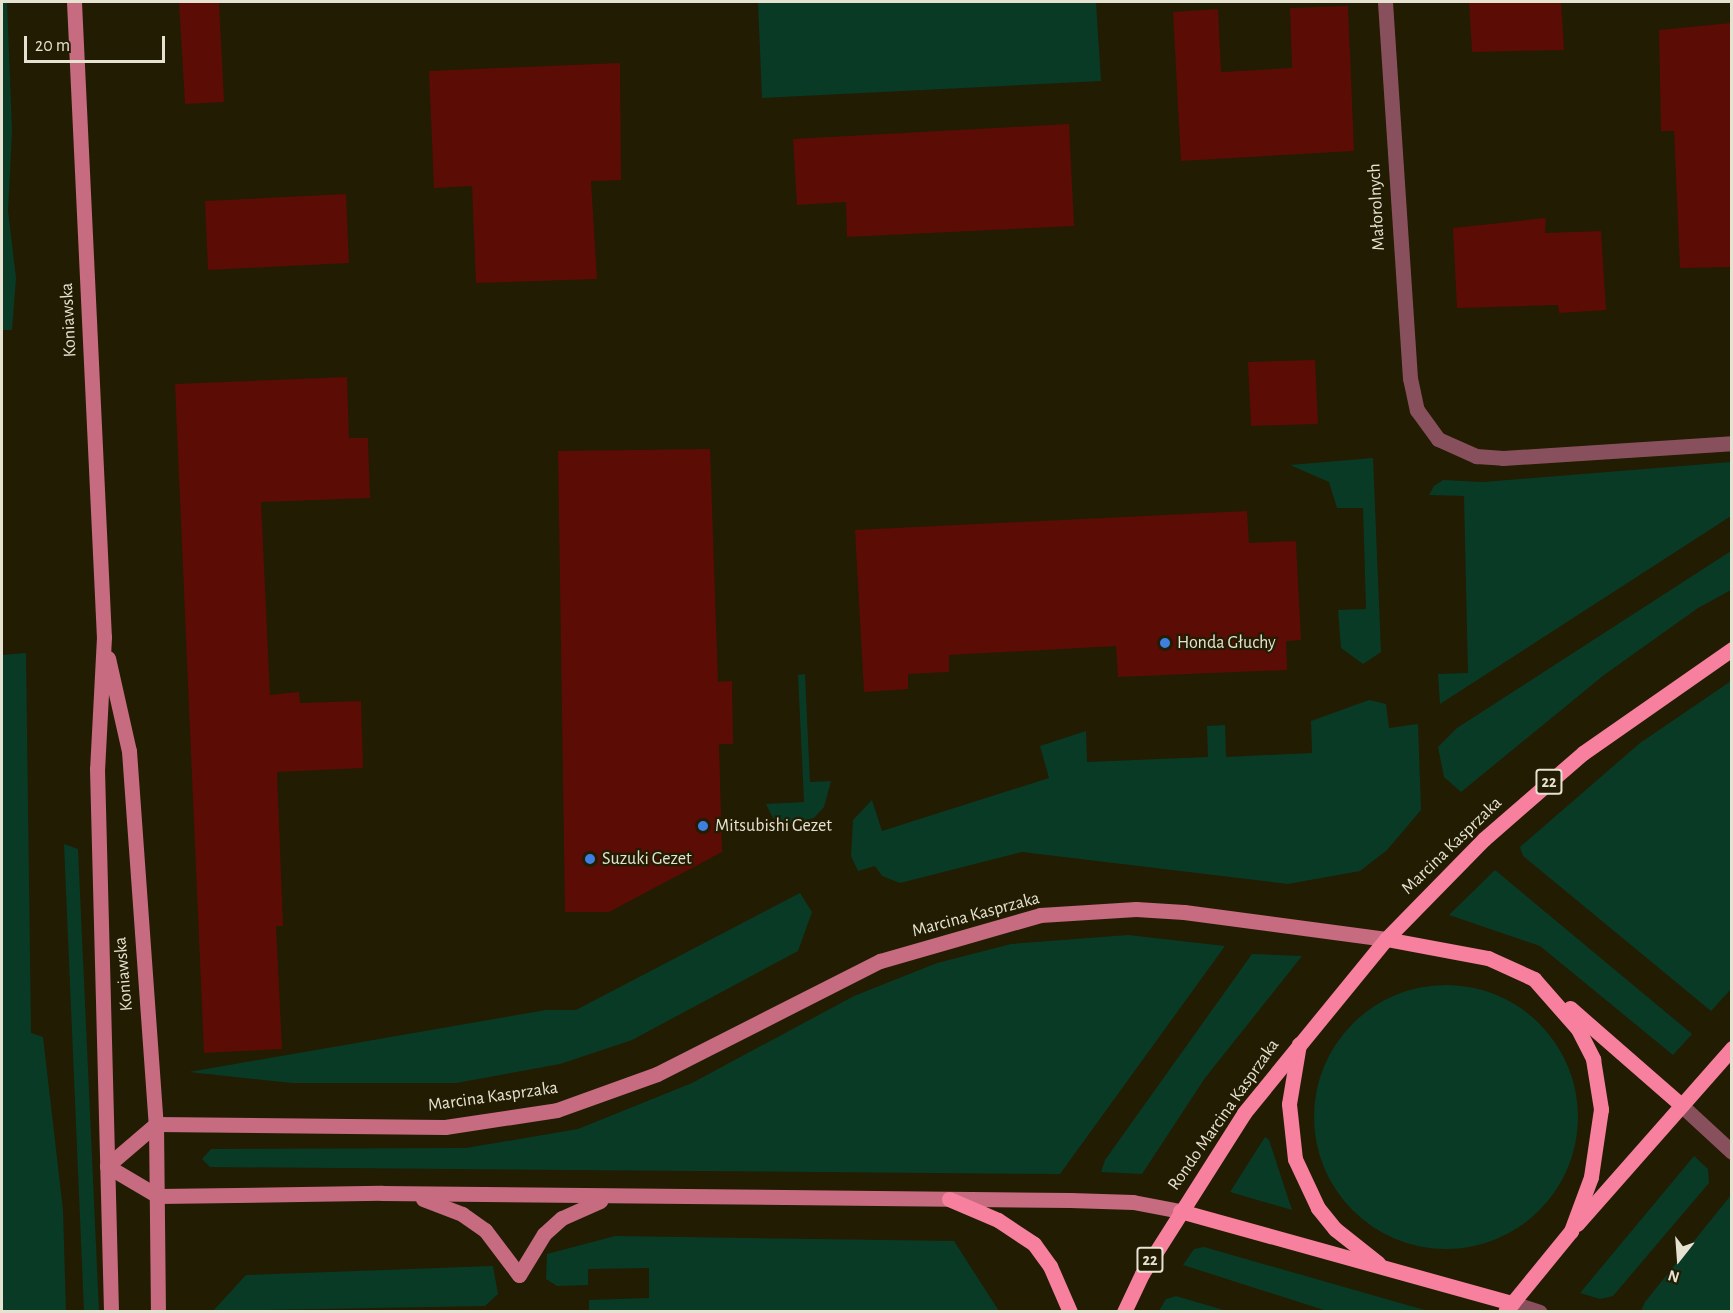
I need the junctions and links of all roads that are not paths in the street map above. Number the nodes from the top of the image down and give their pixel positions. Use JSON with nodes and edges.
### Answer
{"nodes":[{"id":1,"x":74,"y":2,"type":"edge"},
{"id":2,"x":1385,"y":2,"type":"edge"},
{"id":3,"x":1731,"y":443,"type":"edge"},
{"id":4,"x":104,"y":637,"type":"junction"},
{"id":5,"x":1731,"y":649,"type":"edge"},
{"id":6,"x":1386,"y":939,"type":"junction"},
{"id":7,"x":1549,"y":990,"type":"junction"},
{"id":8,"x":1299,"y":1041,"type":"junction"},
{"id":9,"x":1731,"y":1048,"type":"edge"},
{"id":10,"x":1681,"y":1105,"type":"junction"},
{"id":11,"x":156,"y":1124,"type":"junction"},
{"id":12,"x":1731,"y":1152,"type":"edge"},
{"id":13,"x":107,"y":1166,"type":"junction"},
{"id":14,"x":381,"y":1193,"type":"junction"},
{"id":15,"x":158,"y":1196,"type":"junction"},
{"id":16,"x":629,"y":1197,"type":"junction"},
{"id":17,"x":949,"y":1199,"type":"junction"},
{"id":18,"x":1180,"y":1211,"type":"junction"},
{"id":19,"x":1571,"y":1231,"type":"junction"},
{"id":20,"x":1385,"y":1269,"type":"junction"},
{"id":21,"x":1509,"y":1307,"type":"edge"},
{"id":22,"x":111,"y":1311,"type":"edge"},
{"id":23,"x":158,"y":1311,"type":"edge"},
{"id":24,"x":1070,"y":1311,"type":"edge"},
{"id":25,"x":1124,"y":1311,"type":"edge"},
{"id":26,"x":1540,"y":1311,"type":"edge"}],
"edges":[{"from":1,"to":4,"type":"main road","name":"Koniawska"},
{"from":2,"to":3,"type":"street","name":"Małorolnych"},
{"from":4,"to":11,"type":"main road","name":"Koniawska"},
{"from":4,"to":13,"type":"main road","name":"Koniawska"},
{"from":5,"to":6,"type":"main road","name":"Marcina Kasprzaka","number":"22"},
{"from":6,"to":7,"type":"main road"},
{"from":6,"to":8,"type":"main road","name":"Rondo Marcina Kasprzaka","number":"22"},
{"from":6,"to":11,"type":"main road","name":"Marcina Kasprzaka"},
{"from":7,"to":10,"type":"main road"},
{"from":7,"to":19,"type":"main road"},
{"from":8,"to":18,"type":"main road","name":"Rondo Marcina Kasprzaka","number":"22"},
{"from":8,"to":20,"type":"main road","name":"Rondo Marcina Kasprzaka"},
{"from":9,"to":10,"type":"main road"},
{"from":10,"to":12,"type":"street"},
{"from":10,"to":19,"type":"main road"},
{"from":11,"to":13,"type":"main road"},
{"from":11,"to":15,"type":"main road","name":"Koniawska"},
{"from":13,"to":15,"type":"main road"},
{"from":13,"to":22,"type":"main road","name":"Koniawska"},
{"from":14,"to":15,"type":"main road"},
{"from":14,"to":16,"type":"main road"},
{"from":14,"to":16,"type":"main road"},
{"from":15,"to":23,"type":"main road","name":"Koniawska"},
{"from":16,"to":17,"type":"main road"},
{"from":17,"to":18,"type":"main road"},
{"from":17,"to":24,"type":"main road"},
{"from":18,"to":20,"type":"main road"},
{"from":18,"to":25,"type":"main road","number":"22"},
{"from":19,"to":21,"type":"main road"},
{"from":20,"to":21,"type":"main road","name":"Rondo Marcina Kasprzaka"},
{"from":21,"to":26,"type":"street"}]}
